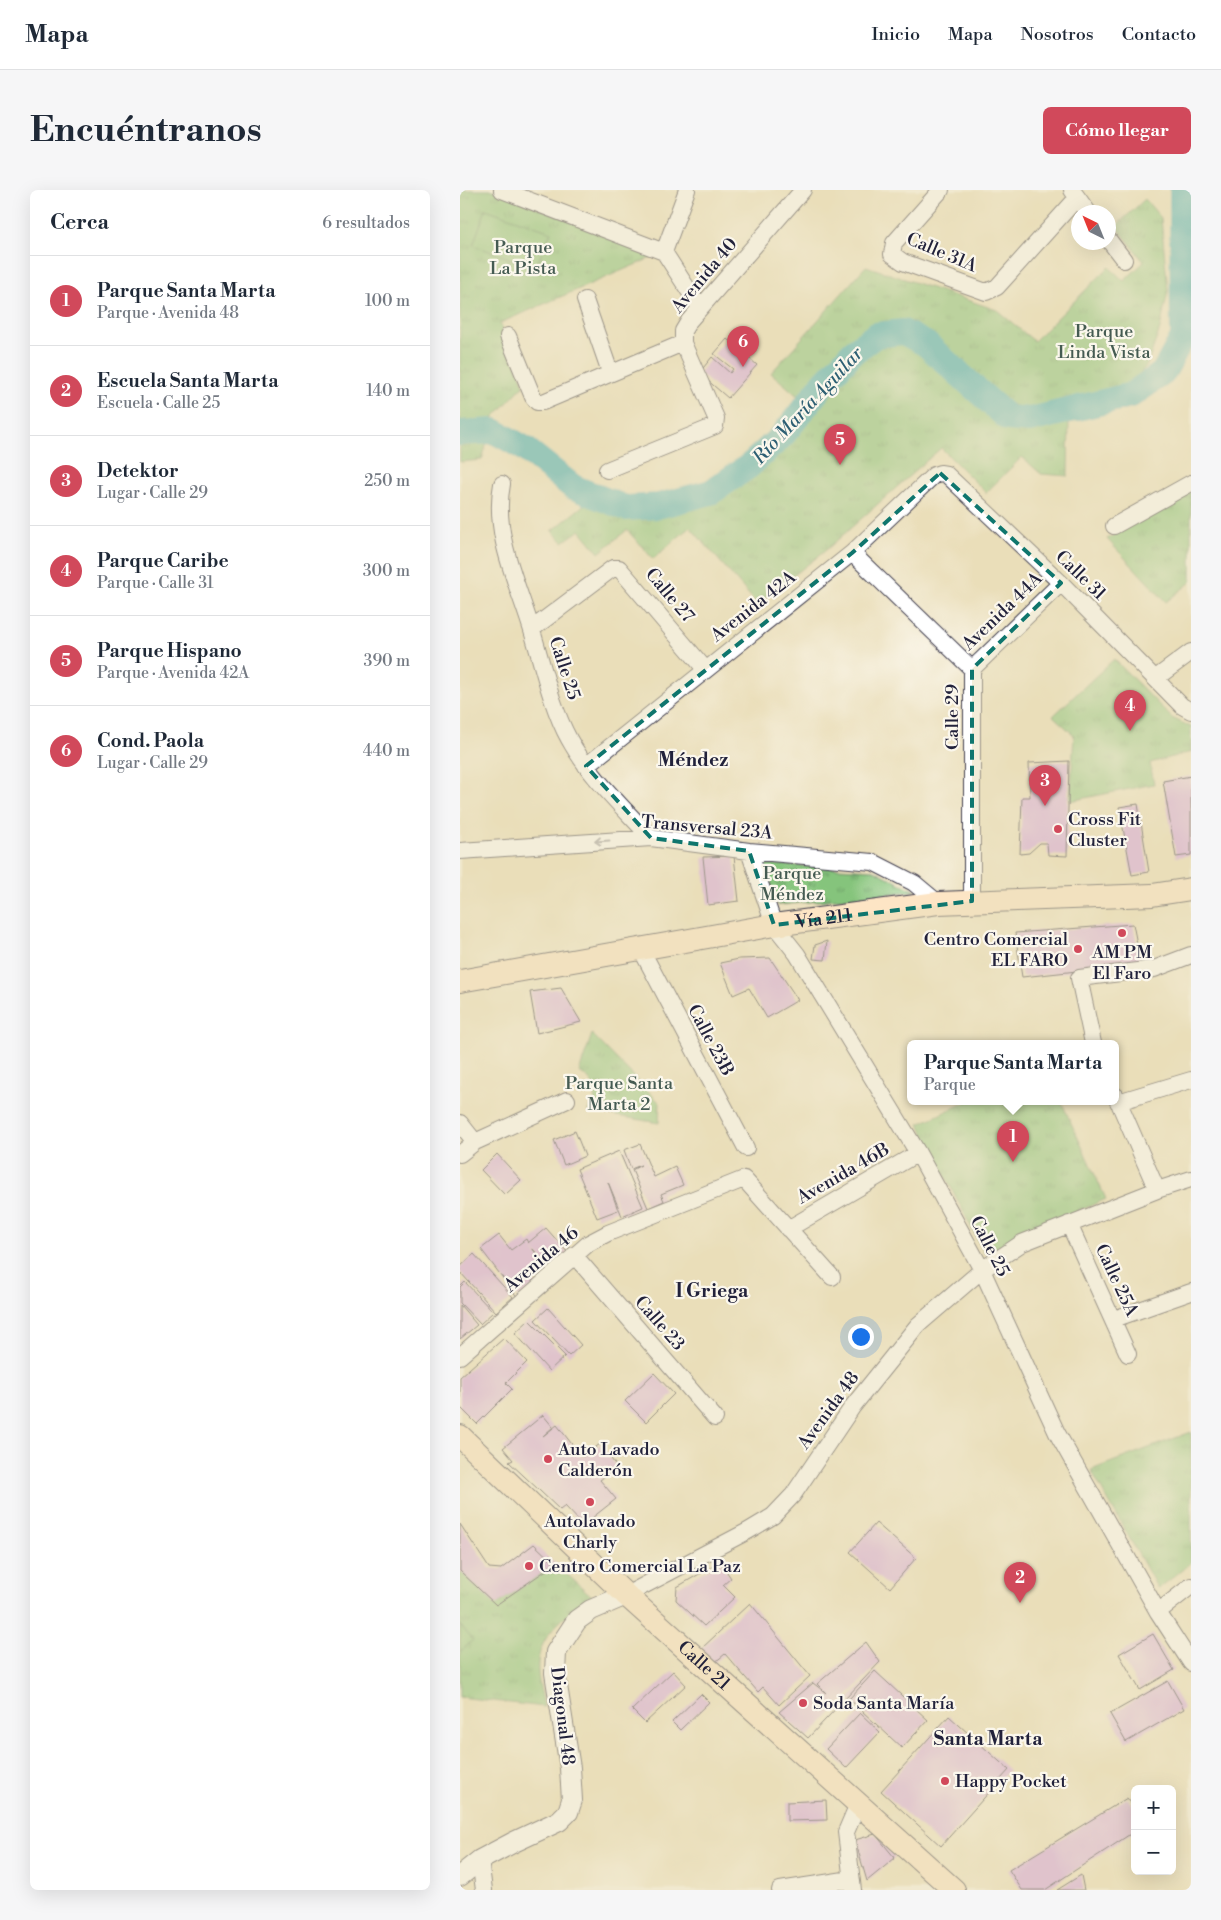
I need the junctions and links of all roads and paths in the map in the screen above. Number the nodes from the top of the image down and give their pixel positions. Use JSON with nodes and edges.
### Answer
{"nodes":[{"id":1,"x":502,"y":190,"type":"edge"},
{"id":2,"x":688,"y":190,"type":"edge"},
{"id":3,"x":803,"y":190,"type":"edge"},
{"id":4,"x":942,"y":190,"type":"edge"},
{"id":5,"x":1074,"y":194,"type":"edge"},
{"id":6,"x":1083,"y":205,"type":"edge"},
{"id":7,"x":1116,"y":250,"type":"edge"},
{"id":8,"x":664,"y":252,"type":"junction"},
{"id":9,"x":1124,"y":260,"type":"dead end"},
{"id":10,"x":585,"y":300,"type":"dead end"},
{"id":11,"x":700,"y":308,"type":"junction"},
{"id":12,"x":508,"y":336,"type":"dead end"},
{"id":13,"x":683,"y":343,"type":"junction"},
{"id":14,"x":610,"y":372,"type":"junction"},
{"id":15,"x":607,"y":470,"type":"dead end"},
{"id":16,"x":940,"y":473,"type":"joint"},
{"id":17,"x":1191,"y":483,"type":"edge"},
{"id":18,"x":502,"y":484,"type":"dead end"},
{"id":19,"x":1114,"y":526,"type":"dead end"},
{"id":20,"x":852,"y":554,"type":"junction"},
{"id":21,"x":1061,"y":583,"type":"junction"},
{"id":22,"x":532,"y":629,"type":"junction"},
{"id":23,"x":1191,"y":652,"type":"edge"},
{"id":24,"x":705,"y":669,"type":"junction"},
{"id":25,"x":972,"y":669,"type":"junction"},
{"id":26,"x":1156,"y":678,"type":"junction"},
{"id":27,"x":1191,"y":711,"type":"edge"},
{"id":28,"x":586,"y":766,"type":"junction"},
{"id":29,"x":650,"y":838,"type":"junction"},
{"id":30,"x":460,"y":851,"type":"edge"},
{"id":31,"x":750,"y":851,"type":"junction"},
{"id":32,"x":1191,"y":890,"type":"edge"},
{"id":33,"x":972,"y":901,"type":"junction"},
{"id":34,"x":938,"y":903,"type":"junction"},
{"id":35,"x":774,"y":926,"type":"junction"},
{"id":36,"x":642,"y":950,"type":"junction"},
{"id":37,"x":1191,"y":955,"type":"edge"},
{"id":38,"x":460,"y":981,"type":"edge"},
{"id":39,"x":1092,"y":1040,"type":"edge"},
{"id":40,"x":1191,"y":1080,"type":"edge"},
{"id":41,"x":1119,"y":1098,"type":"edge"},
{"id":42,"x":567,"y":1100,"type":"dead end"},
{"id":43,"x":1119,"y":1104,"type":"edge"},
{"id":44,"x":460,"y":1123,"type":"edge"},
{"id":45,"x":475,"y":1142,"type":"junction"},
{"id":46,"x":746,"y":1148,"type":"dead end"},
{"id":47,"x":918,"y":1152,"type":"junction"},
{"id":48,"x":460,"y":1154,"type":"edge"},
{"id":49,"x":1191,"y":1179,"type":"edge"},
{"id":50,"x":1157,"y":1190,"type":"junction"},
{"id":51,"x":1069,"y":1224,"type":"junction"},
{"id":52,"x":788,"y":1228,"type":"junction"},
{"id":53,"x":574,"y":1255,"type":"junction"},
{"id":54,"x":982,"y":1270,"type":"junction"},
{"id":55,"x":832,"y":1277,"type":"dead end"},
{"id":56,"x":1191,"y":1292,"type":"edge"},
{"id":57,"x":1114,"y":1319,"type":"junction"},
{"id":58,"x":1128,"y":1354,"type":"dead end"},
{"id":59,"x":460,"y":1356,"type":"edge"},
{"id":60,"x":715,"y":1418,"type":"dead end"},
{"id":61,"x":460,"y":1436,"type":"edge"},
{"id":62,"x":1191,"y":1586,"type":"edge"},
{"id":63,"x":626,"y":1595,"type":"junction"},
{"id":64,"x":1158,"y":1612,"type":"junction"},
{"id":65,"x":1191,"y":1663,"type":"edge"},
{"id":66,"x":858,"y":1804,"type":"junction"},
{"id":67,"x":480,"y":1860,"type":"junction"},
{"id":68,"x":460,"y":1876,"type":"edge"},
{"id":69,"x":852,"y":1884,"type":"edge"},
{"id":70,"x":484,"y":1890,"type":"edge"},
{"id":71,"x":780,"y":1890,"type":"edge"},
{"id":72,"x":954,"y":1890,"type":"edge"}],
"edges":[{"from":1,"to":8,"type":"street"},
{"from":2,"to":8,"type":"street"},
{"from":3,"to":11,"type":"street","name":"Avenida 40"},
{"from":4,"to":5,"type":"street","name":"Calle 31A"},
{"from":5,"to":6,"type":"street"},
{"from":7,"to":9,"type":"street"},
{"from":8,"to":11,"type":"street"},
{"from":10,"to":14,"type":"street"},
{"from":11,"to":13,"type":"street","name":"Avenida 40"},
{"from":12,"to":14,"type":"street","name":"Avenida 40"},
{"from":13,"to":14,"type":"street","name":"Avenida 40"},
{"from":13,"to":15,"type":"street"},
{"from":16,"to":20,"type":"street","name":"Avenida 42A"},
{"from":16,"to":21,"type":"street","name":"Calle 31"},
{"from":17,"to":19,"type":"street"},
{"from":18,"to":22,"type":"street","name":"Calle 25"},
{"from":20,"to":24,"type":"street","name":"Avenida 42A"},
{"from":20,"to":25,"type":"street","name":"Calle 29"},
{"from":21,"to":25,"type":"street","name":"Avenida 44A"},
{"from":21,"to":26,"type":"street","name":"Calle 31"},
{"from":22,"to":24,"type":"street","name":"Calle 27"},
{"from":22,"to":28,"type":"street","name":"Calle 25"},
{"from":23,"to":26,"type":"street"},
{"from":24,"to":28,"type":"street","name":"Avenida 42A"},
{"from":25,"to":33,"type":"street","name":"Calle 29"},
{"from":26,"to":27,"type":"street","name":"Calle 31"},
{"from":28,"to":29,"type":"street","name":"Calle 25"},
{"from":29,"to":30,"type":"street","name":"Transversal 23A","one_way":true},
{"from":29,"to":31,"type":"street","name":"Transversal 23A"},
{"from":31,"to":34,"type":"street","name":"Transversal 23A"},
{"from":31,"to":35,"type":"street","name":"Calle 25"},
{"from":32,"to":33,"type":"main road","name":"Vía 211"},
{"from":33,"to":34,"type":"main road","name":"Vía 211"},
{"from":34,"to":35,"type":"main road","name":"Vía 211"},
{"from":35,"to":36,"type":"main road","name":"Vía 211"},
{"from":35,"to":47,"type":"street","name":"Calle 25"},
{"from":36,"to":38,"type":"main road","name":"Vía 211"},
{"from":36,"to":46,"type":"street","name":"Calle 23B"},
{"from":37,"to":39,"type":"street"},
{"from":40,"to":41,"type":"street"},
{"from":42,"to":45,"type":"street"},
{"from":43,"to":50,"type":"street"},
{"from":44,"to":45,"type":"street"},
{"from":45,"to":48,"type":"street"},
{"from":47,"to":52,"type":"street","name":"Avenida 46B"},
{"from":47,"to":54,"type":"street","name":"Calle 25"},
{"from":49,"to":50,"type":"street","name":"Avenida 48"},
{"from":50,"to":51,"type":"street","name":"Avenida 48"},
{"from":51,"to":54,"type":"street","name":"Avenida 48"},
{"from":51,"to":57,"type":"street","name":"Calle 25A"},
{"from":52,"to":53,"type":"street","name":"Avenida 46"},
{"from":52,"to":55,"type":"street"},
{"from":53,"to":59,"type":"street","name":"Avenida 46"},
{"from":53,"to":60,"type":"street","name":"Calle 23"},
{"from":54,"to":63,"type":"street","name":"Avenida 48"},
{"from":54,"to":64,"type":"street","name":"Calle 25"},
{"from":56,"to":57,"type":"street"},
{"from":57,"to":58,"type":"street","name":"Calle 25A"},
{"from":61,"to":63,"type":"main road","name":"Calle 21"},
{"from":62,"to":64,"type":"street"},
{"from":63,"to":66,"type":"main road","name":"Calle 21"},
{"from":63,"to":67,"type":"street","name":"Diagonal 48"},
{"from":64,"to":65,"type":"street","name":"Calle 25"},
{"from":66,"to":69,"type":"street"},
{"from":66,"to":72,"type":"main road","name":"Calle 21"},
{"from":67,"to":68,"type":"street"},
{"from":67,"to":70,"type":"street"},
{"from":69,"to":71,"type":"street"}]}
